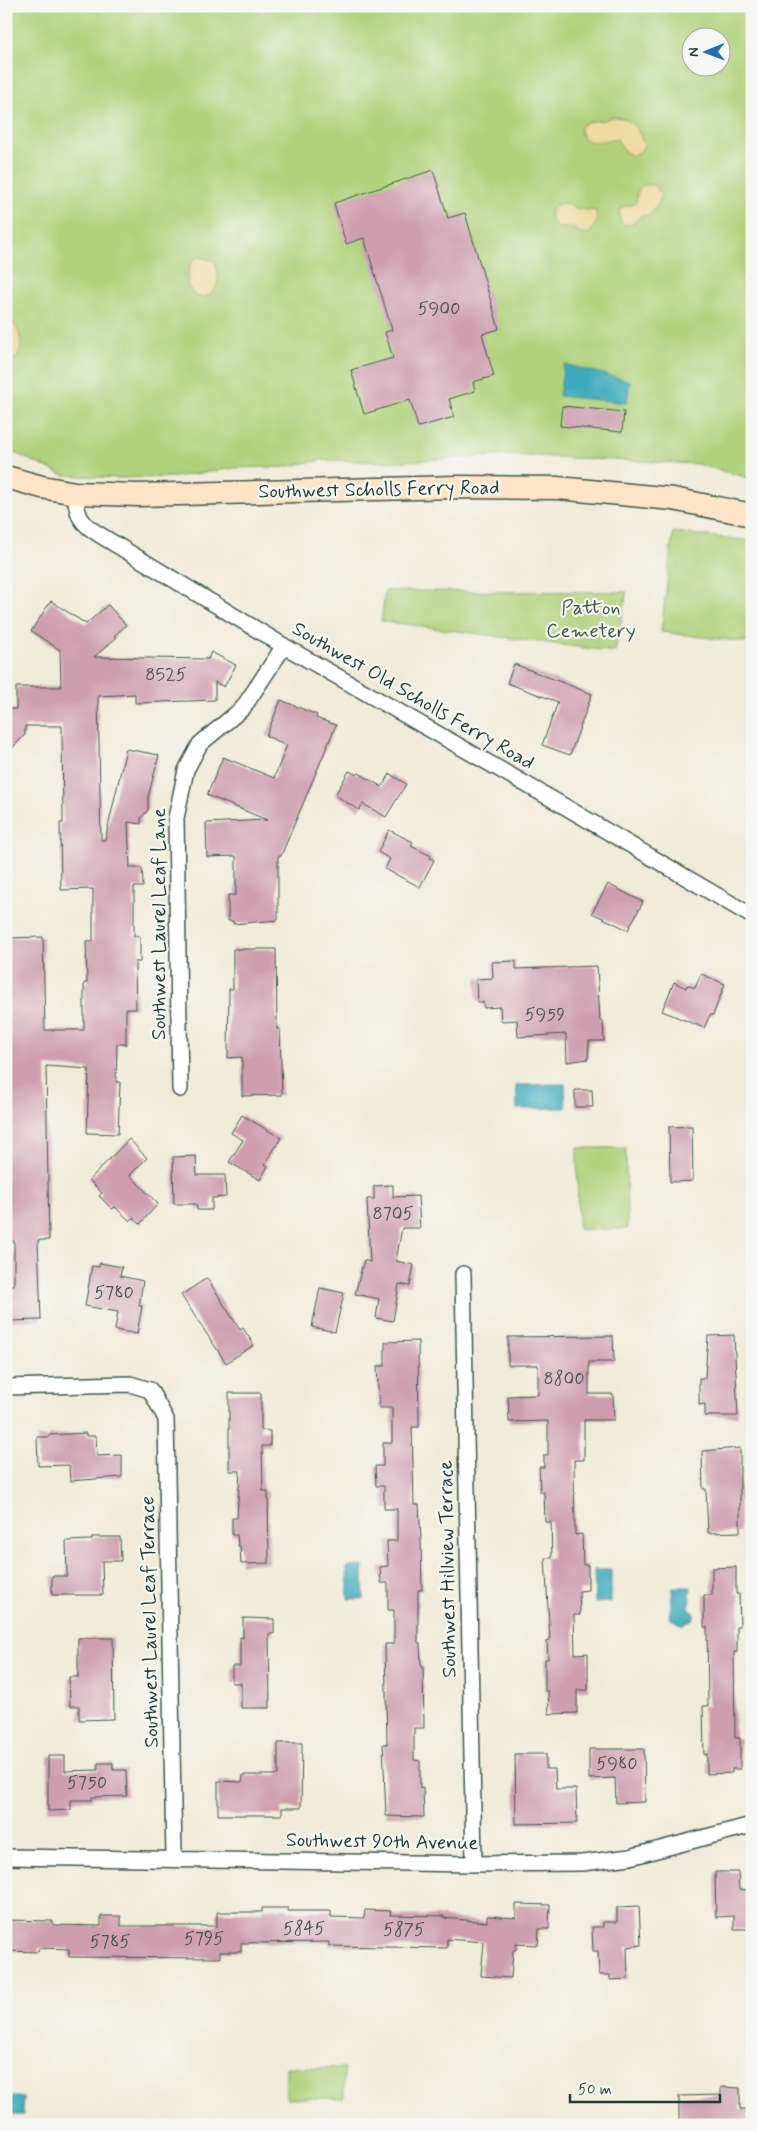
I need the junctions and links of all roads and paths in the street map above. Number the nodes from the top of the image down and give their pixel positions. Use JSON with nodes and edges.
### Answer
{"nodes":[{"id":1,"x":6,"y":477,"type":"edge"},
{"id":2,"x":75,"y":493,"type":"junction"},
{"id":3,"x":752,"y":515,"type":"edge"},
{"id":4,"x":284,"y":646,"type":"junction"},
{"id":5,"x":752,"y":916,"type":"edge"},
{"id":6,"x":180,"y":1089,"type":"dead end"},
{"id":7,"x":463,"y":1274,"type":"dead end"},
{"id":8,"x":6,"y":1387,"type":"edge"},
{"id":9,"x":752,"y":1825,"type":"edge"},
{"id":10,"x":6,"y":1857,"type":"edge"},
{"id":11,"x":174,"y":1858,"type":"junction"},
{"id":12,"x":474,"y":1864,"type":"junction"}],
"edges":[{"from":1,"to":2,"type":"main road","name":"Southwest Scholls Ferry Road"},
{"from":2,"to":3,"type":"main road","name":"Southwest Scholls Ferry Road"},
{"from":2,"to":4,"type":"street","name":"Southwest Old Scholls Ferry Road"},
{"from":4,"to":5,"type":"street","name":"Southwest Old Scholls Ferry Road"},
{"from":4,"to":6,"type":"street","name":"Southwest Laurel Leaf Lane"},
{"from":7,"to":12,"type":"street","name":"Southwest Hillview Terrace"},
{"from":8,"to":11,"type":"street","name":"Southwest Laurel Leaf Terrace"},
{"from":9,"to":12,"type":"street","name":"Southwest 90th Avenue"},
{"from":10,"to":11,"type":"street","name":"Southwest 90th Avenue"},
{"from":11,"to":12,"type":"street","name":"Southwest 90th Avenue"}]}
